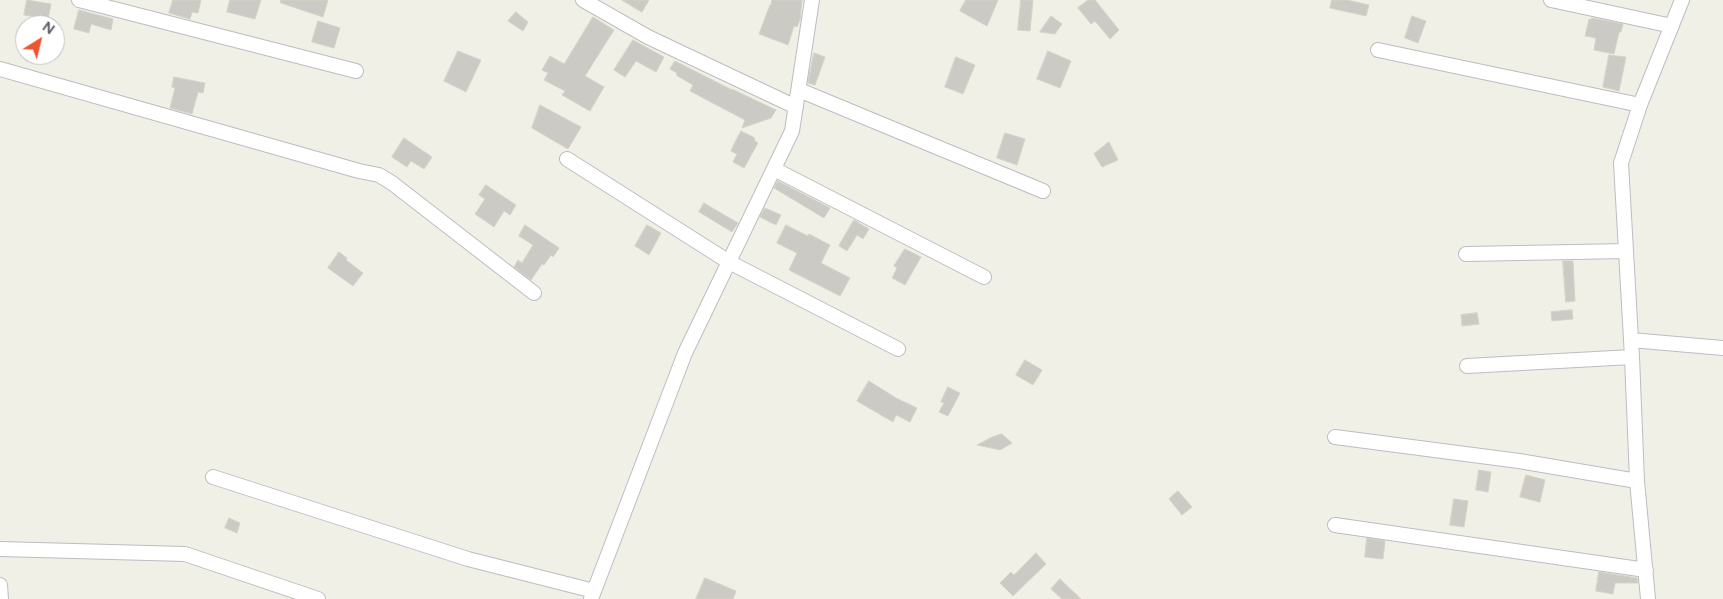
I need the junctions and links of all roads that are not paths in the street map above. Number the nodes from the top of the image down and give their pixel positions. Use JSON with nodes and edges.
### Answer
{"nodes":[{"id":1,"x":79,"y":0,"type":"edge"},
{"id":2,"x":582,"y":0,"type":"edge"},
{"id":3,"x":812,"y":0,"type":"edge"},
{"id":4,"x":1551,"y":0,"type":"edge"},
{"id":5,"x":1682,"y":0,"type":"edge"},
{"id":6,"x":1672,"y":26,"type":"junction"},
{"id":7,"x":1378,"y":50,"type":"dead end"},
{"id":8,"x":0,"y":69,"type":"edge"},
{"id":9,"x":356,"y":71,"type":"dead end"},
{"id":10,"x":799,"y":90,"type":"junction"},
{"id":11,"x":1640,"y":105,"type":"junction"},
{"id":12,"x":796,"y":107,"type":"junction"},
{"id":13,"x":567,"y":159,"type":"dead end"},
{"id":14,"x":774,"y":169,"type":"junction"},
{"id":15,"x":1043,"y":191,"type":"dead end"},
{"id":16,"x":1626,"y":251,"type":"junction"},
{"id":17,"x":1466,"y":254,"type":"dead end"},
{"id":18,"x":729,"y":262,"type":"junction"},
{"id":19,"x":984,"y":277,"type":"dead end"},
{"id":20,"x":534,"y":293,"type":"dead end"},
{"id":21,"x":1631,"y":340,"type":"junction"},
{"id":22,"x":1723,"y":348,"type":"edge"},
{"id":23,"x":898,"y":349,"type":"dead end"},
{"id":24,"x":1632,"y":357,"type":"junction"},
{"id":25,"x":1468,"y":366,"type":"dead end"},
{"id":26,"x":1335,"y":437,"type":"dead end"},
{"id":27,"x":213,"y":477,"type":"dead end"},
{"id":28,"x":1637,"y":481,"type":"junction"},
{"id":29,"x":1335,"y":526,"type":"dead end"},
{"id":30,"x":0,"y":549,"type":"edge"},
{"id":31,"x":1646,"y":570,"type":"junction"},
{"id":32,"x":0,"y":585,"type":"edge"},
{"id":33,"x":593,"y":595,"type":"edge"},
{"id":34,"x":1,"y":599,"type":"edge"},
{"id":35,"x":318,"y":599,"type":"edge"},
{"id":36,"x":1648,"y":599,"type":"edge"}],
"edges":[{"from":1,"to":9,"type":"street"},
{"from":2,"to":12,"type":"street"},
{"from":3,"to":10,"type":"street"},
{"from":4,"to":6,"type":"street"},
{"from":5,"to":6,"type":"street"},
{"from":6,"to":11,"type":"street"},
{"from":7,"to":11,"type":"street"},
{"from":8,"to":20,"type":"street"},
{"from":10,"to":12,"type":"street"},
{"from":10,"to":15,"type":"street"},
{"from":11,"to":16,"type":"street"},
{"from":12,"to":14,"type":"street"},
{"from":13,"to":18,"type":"street"},
{"from":14,"to":18,"type":"street"},
{"from":14,"to":19,"type":"street"},
{"from":16,"to":17,"type":"street"},
{"from":16,"to":21,"type":"street"},
{"from":18,"to":23,"type":"street"},
{"from":18,"to":33,"type":"street"},
{"from":21,"to":22,"type":"street"},
{"from":21,"to":24,"type":"street"},
{"from":24,"to":25,"type":"street"},
{"from":24,"to":28,"type":"street"},
{"from":26,"to":28,"type":"street"},
{"from":27,"to":33,"type":"street"},
{"from":28,"to":31,"type":"street"},
{"from":29,"to":31,"type":"street"},
{"from":30,"to":35,"type":"street"},
{"from":31,"to":36,"type":"street"},
{"from":32,"to":34,"type":"street"}]}
